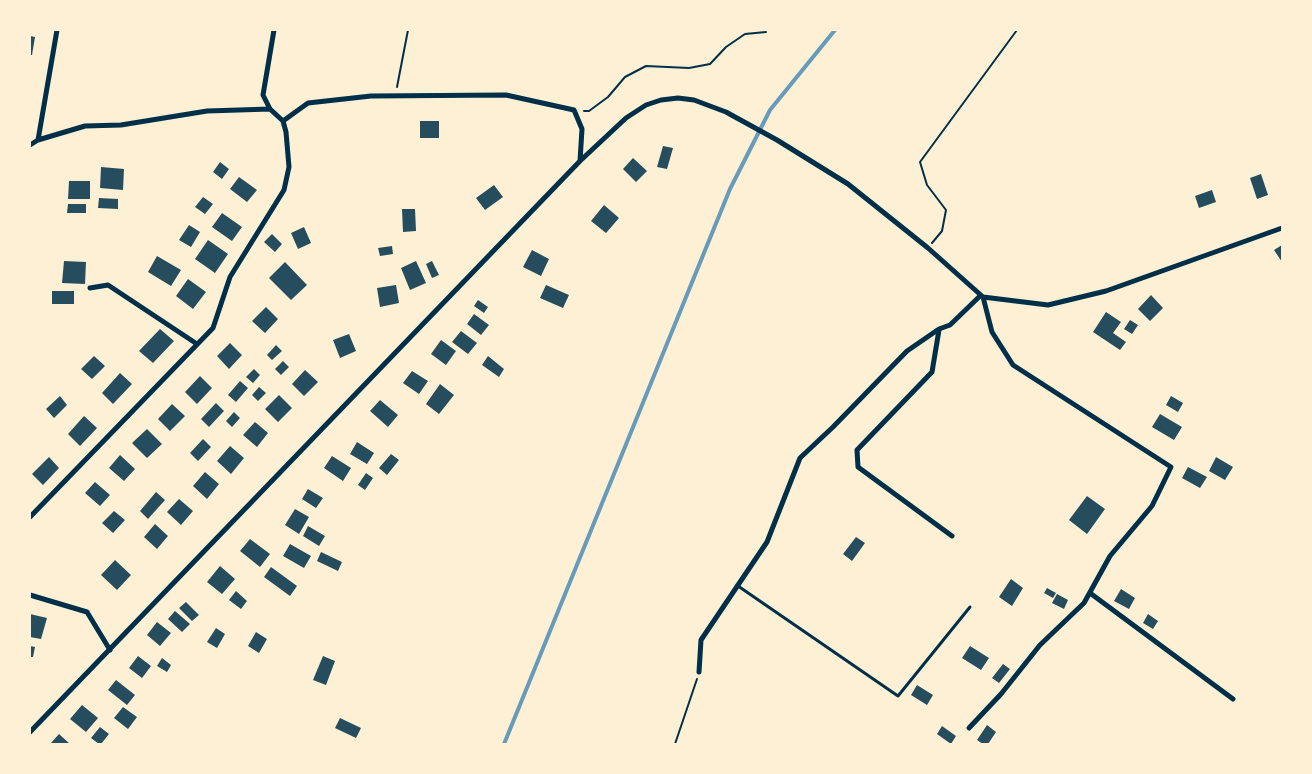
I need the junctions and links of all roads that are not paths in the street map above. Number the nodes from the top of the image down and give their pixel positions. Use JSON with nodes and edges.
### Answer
{"nodes":[{"id":1,"x":57,"y":30,"type":"edge"},
{"id":2,"x":274,"y":30,"type":"edge"},
{"id":3,"x":270,"y":109,"type":"junction"},
{"id":4,"x":283,"y":121,"type":"junction"},
{"id":5,"x":38,"y":140,"type":"junction"},
{"id":6,"x":30,"y":145,"type":"edge"},
{"id":7,"x":580,"y":161,"type":"junction"},
{"id":8,"x":1282,"y":228,"type":"edge"},
{"id":9,"x":90,"y":288,"type":"dead end"},
{"id":10,"x":982,"y":297,"type":"junction"},
{"id":11,"x":939,"y":330,"type":"junction"},
{"id":12,"x":197,"y":344,"type":"junction"},
{"id":13,"x":30,"y":517,"type":"edge"},
{"id":14,"x":952,"y":536,"type":"dead end"},
{"id":15,"x":738,"y":586,"type":"junction"},
{"id":16,"x":1090,"y":593,"type":"junction"},
{"id":17,"x":30,"y":595,"type":"edge"},
{"id":18,"x":970,"y":607,"type":"dead end"},
{"id":19,"x":110,"y":650,"type":"junction"},
{"id":20,"x":699,"y":672,"type":"road end"},
{"id":21,"x":1233,"y":699,"type":"dead end"},
{"id":22,"x":970,"y":728,"type":"dead end"},
{"id":23,"x":30,"y":732,"type":"edge"}],
"edges":[{"from":1,"to":5,"type":"street"},
{"from":2,"to":3,"type":"street"},
{"from":3,"to":4,"type":"street"},
{"from":3,"to":5,"type":"street"},
{"from":4,"to":7,"type":"street"},
{"from":4,"to":12,"type":"street"},
{"from":5,"to":6,"type":"street"},
{"from":7,"to":10,"type":"street"},
{"from":7,"to":19,"type":"street"},
{"from":8,"to":10,"type":"street"},
{"from":9,"to":12,"type":"street"},
{"from":10,"to":11,"type":"street"},
{"from":10,"to":16,"type":"street"},
{"from":11,"to":14,"type":"street"},
{"from":11,"to":15,"type":"street"},
{"from":12,"to":13,"type":"street"},
{"from":15,"to":18,"type":"lane"},
{"from":15,"to":20,"type":"street"},
{"from":16,"to":21,"type":"street"},
{"from":16,"to":22,"type":"street"},
{"from":17,"to":19,"type":"street"},
{"from":19,"to":23,"type":"street"}]}
